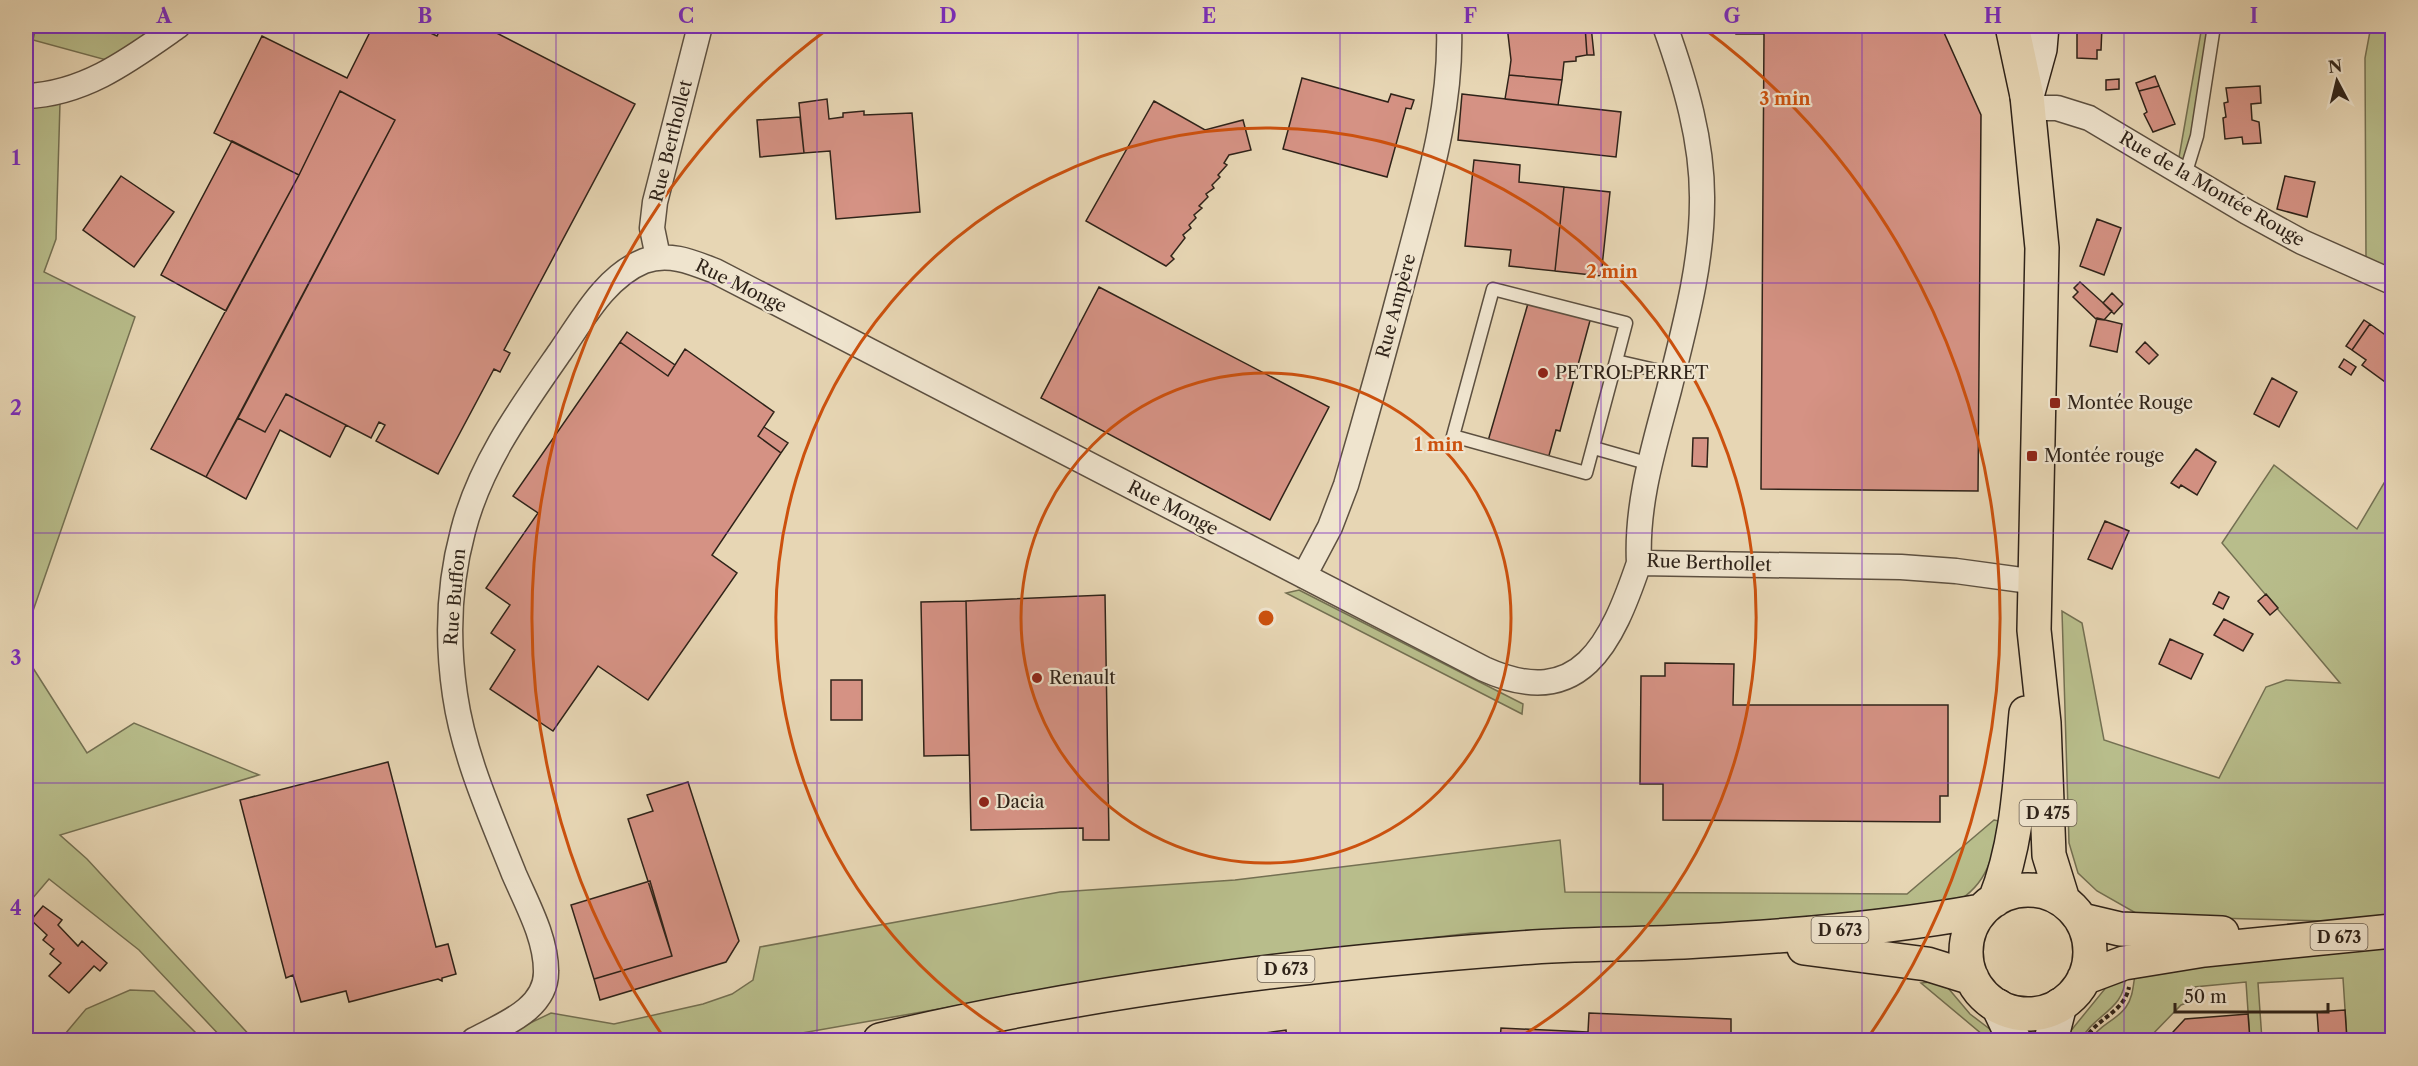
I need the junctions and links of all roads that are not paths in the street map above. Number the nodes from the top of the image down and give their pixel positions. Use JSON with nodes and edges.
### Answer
{"nodes":[{"id":1,"x":177,"y":26,"type":"edge"},
{"id":2,"x":700,"y":26,"type":"edge"},
{"id":3,"x":1449,"y":26,"type":"edge"},
{"id":4,"x":1665,"y":26,"type":"edge"},
{"id":5,"x":2012,"y":26,"type":"edge"},
{"id":6,"x":2042,"y":26,"type":"edge"},
{"id":7,"x":2214,"y":26,"type":"edge"},
{"id":8,"x":26,"y":96,"type":"edge"},
{"id":9,"x":2029,"y":112,"type":"junction"},
{"id":10,"x":2185,"y":175,"type":"junction"},
{"id":11,"x":658,"y":257,"type":"junction"},
{"id":12,"x":2392,"y":282,"type":"edge"},
{"id":13,"x":1616,"y":361,"type":"junction"},
{"id":14,"x":1673,"y":374,"type":"junction"},
{"id":15,"x":1594,"y":448,"type":"junction"},
{"id":16,"x":1650,"y":464,"type":"junction"},
{"id":17,"x":1639,"y":563,"type":"junction"},
{"id":18,"x":1304,"y":576,"type":"junction"},
{"id":19,"x":2036,"y":582,"type":"junction"},
{"id":20,"x":2034,"y":630,"type":"junction"},
{"id":21,"x":1988,"y":905,"type":"junction"},
{"id":22,"x":2073,"y":910,"type":"junction"},
{"id":23,"x":2392,"y":931,"type":"edge"},
{"id":24,"x":2286,"y":941,"type":"junction"},
{"id":25,"x":1698,"y":942,"type":"junction"},
{"id":26,"x":1972,"y":978,"type":"junction"},
{"id":27,"x":2084,"y":978,"type":"junction"},
{"id":28,"x":2060,"y":1005,"type":"junction"},
{"id":29,"x":1998,"y":1006,"type":"junction"},
{"id":30,"x":474,"y":1041,"type":"edge"},
{"id":31,"x":880,"y":1041,"type":"edge"},
{"id":32,"x":2014,"y":1041,"type":"edge"},
{"id":33,"x":2051,"y":1041,"type":"edge"}],
"edges":[{"from":1,"to":8,"type":"street"},
{"from":2,"to":11,"type":"street","name":"Rue Berthollet"},
{"from":3,"to":18,"type":"street","name":"Rue Ampère"},
{"from":4,"to":14,"type":"street","name":"Rue Berthollet"},
{"from":5,"to":9,"type":"main road","number":"D 475"},
{"from":6,"to":9,"type":"main road"},
{"from":7,"to":10,"type":"lane"},
{"from":9,"to":10,"type":"street","name":"Rue de la Montée Rouge"},
{"from":9,"to":19,"type":"main road","number":"D 475"},
{"from":10,"to":12,"type":"street","name":"Rue de la Montée Rouge"},
{"from":11,"to":18,"type":"street","name":"Rue Monge"},
{"from":11,"to":30,"type":"street","name":"Rue Buffon"},
{"from":13,"to":14,"type":"lane"},
{"from":13,"to":15,"type":"lane"},
{"from":13,"to":15,"type":"lane"},
{"from":14,"to":16,"type":"street","name":"Rue Berthollet"},
{"from":15,"to":16,"type":"lane"},
{"from":16,"to":17,"type":"street","name":"Rue Berthollet"},
{"from":17,"to":18,"type":"street","name":"Rue Monge"},
{"from":17,"to":19,"type":"street","name":"Rue Berthollet"},
{"from":19,"to":20,"type":"main road","number":"D 475"},
{"from":20,"to":21,"type":"main road","number":"D 475"},
{"from":20,"to":22,"type":"main road","number":"D 475"},
{"from":21,"to":22,"type":"main road"},
{"from":21,"to":25,"type":"main road","number":"D 673"},
{"from":21,"to":26,"type":"main road"},
{"from":22,"to":24,"type":"main road","number":"D 673"},
{"from":22,"to":27,"type":"main road"},
{"from":23,"to":24,"type":"main road","number":"D 673"},
{"from":24,"to":27,"type":"main road","number":"D 673"},
{"from":25,"to":26,"type":"main road","number":"D 673"},
{"from":25,"to":31,"type":"main road","number":"D 673"},
{"from":26,"to":29,"type":"main road"},
{"from":27,"to":28,"type":"main road"},
{"from":28,"to":29,"type":"main road"},
{"from":28,"to":33,"type":"main road"},
{"from":29,"to":32,"type":"main road"}]}
